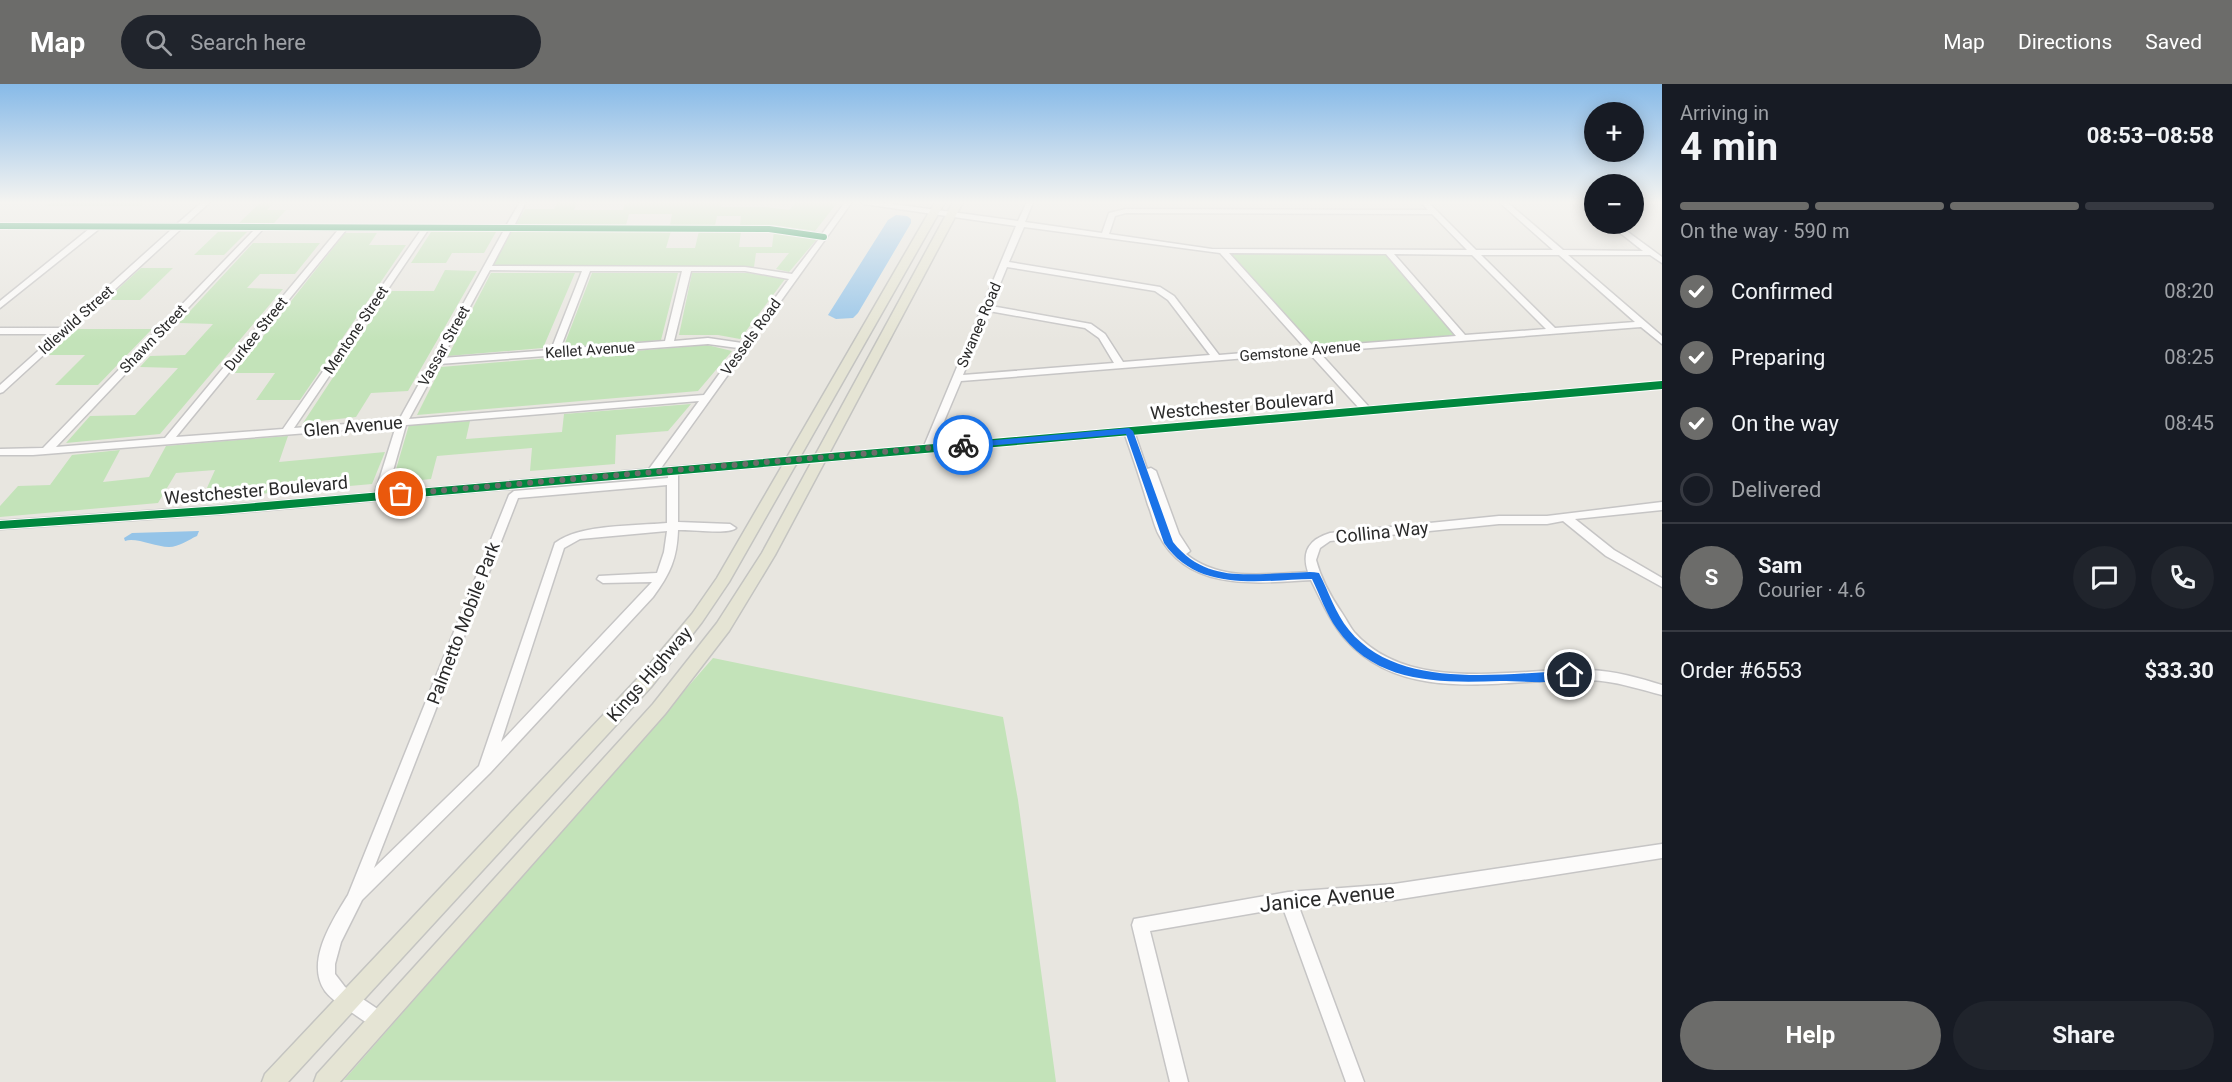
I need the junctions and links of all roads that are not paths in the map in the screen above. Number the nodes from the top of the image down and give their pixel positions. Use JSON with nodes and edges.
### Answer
{"nodes":[{"id":1,"x":69,"y":249,"type":"edge"},
{"id":2,"x":154,"y":249,"type":"edge"},
{"id":3,"x":240,"y":249,"type":"edge"},
{"id":4,"x":326,"y":249,"type":"edge"},
{"id":5,"x":412,"y":249,"type":"edge"},
{"id":6,"x":498,"y":249,"type":"edge"},
{"id":7,"x":816,"y":249,"type":"edge"},
{"id":8,"x":913,"y":249,"type":"edge"},
{"id":9,"x":933,"y":249,"type":"edge"},
{"id":10,"x":1011,"y":249,"type":"edge"},
{"id":11,"x":1203,"y":249,"type":"edge"},
{"id":12,"x":1471,"y":249,"type":"edge"},
{"id":13,"x":1557,"y":249,"type":"edge"},
{"id":14,"x":1645,"y":249,"type":"edge"},
{"id":15,"x":1222,"y":251,"type":"junction"},
{"id":16,"x":1388,"y":252,"type":"junction"},
{"id":17,"x":1474,"y":252,"type":"junction"},
{"id":18,"x":1561,"y":252,"type":"junction"},
{"id":19,"x":1651,"y":253,"type":"junction"},
{"id":20,"x":1662,"y":261,"type":"edge"},
{"id":21,"x":1004,"y":264,"type":"junction"},
{"id":22,"x":487,"y":268,"type":"junction"},
{"id":23,"x":587,"y":269,"type":"junction"},
{"id":24,"x":687,"y":269,"type":"junction"},
{"id":25,"x":795,"y":277,"type":"junction"},
{"id":26,"x":0,"y":304,"type":"edge"},
{"id":27,"x":986,"y":308,"type":"junction"},
{"id":28,"x":1642,"y":324,"type":"junction"},
{"id":29,"x":0,"y":331,"type":"edge"},
{"id":30,"x":64,"y":331,"type":"junction"},
{"id":31,"x":1553,"y":331,"type":"junction"},
{"id":32,"x":1462,"y":338,"type":"junction"},
{"id":33,"x":1662,"y":341,"type":"edge"},
{"id":34,"x":669,"y":344,"type":"junction"},
{"id":35,"x":744,"y":346,"type":"junction"},
{"id":36,"x":1312,"y":350,"type":"junction"},
{"id":37,"x":554,"y":353,"type":"junction"},
{"id":38,"x":1217,"y":358,"type":"junction"},
{"id":39,"x":436,"y":361,"type":"junction"},
{"id":40,"x":1120,"y":365,"type":"junction"},
{"id":41,"x":957,"y":378,"type":"junction"},
{"id":42,"x":1662,"y":385,"type":"edge"},
{"id":43,"x":1,"y":388,"type":"edge"},
{"id":44,"x":706,"y":398,"type":"junction"},
{"id":45,"x":1367,"y":411,"type":"junction"},
{"id":46,"x":402,"y":423,"type":"junction"},
{"id":47,"x":1133,"y":431,"type":"junction"},
{"id":48,"x":286,"y":432,"type":"junction"},
{"id":49,"x":168,"y":441,"type":"junction"},
{"id":50,"x":928,"y":448,"type":"junction"},
{"id":51,"x":46,"y":451,"type":"junction"},
{"id":52,"x":0,"y":452,"type":"edge"},
{"id":53,"x":820,"y":458,"type":"junction"},
{"id":54,"x":793,"y":460,"type":"junction"},
{"id":55,"x":653,"y":472,"type":"junction"},
{"id":56,"x":673,"y":476,"type":"junction"},
{"id":57,"x":380,"y":496,"type":"junction"},
{"id":58,"x":1662,"y":506,"type":"edge"},
{"id":59,"x":1566,"y":518,"type":"junction"},
{"id":60,"x":0,"y":525,"type":"edge"},
{"id":61,"x":672,"y":526,"type":"junction"},
{"id":62,"x":730,"y":528,"type":"dead end"},
{"id":63,"x":1195,"y":565,"type":"junction"},
{"id":64,"x":1314,"y":572,"type":"junction"},
{"id":65,"x":1282,"y":574,"type":"junction"},
{"id":66,"x":662,"y":577,"type":"junction"},
{"id":67,"x":603,"y":579,"type":"dead end"},
{"id":68,"x":1662,"y":583,"type":"edge"},
{"id":69,"x":1662,"y":690,"type":"edge"},
{"id":70,"x":485,"y":769,"type":"junction"},
{"id":71,"x":1662,"y":851,"type":"edge"},
{"id":72,"x":354,"y":900,"type":"junction"},
{"id":73,"x":1288,"y":900,"type":"junction"},
{"id":74,"x":349,"y":999,"type":"junction"},
{"id":75,"x":379,"y":1020,"type":"junction"},
{"id":76,"x":1178,"y":1076,"type":"edge"},
{"id":77,"x":273,"y":1082,"type":"edge"},
{"id":78,"x":325,"y":1082,"type":"edge"},
{"id":79,"x":1355,"y":1082,"type":"edge"}],
"edges":[{"from":1,"to":26,"type":"street"},
{"from":2,"to":30,"type":"street","name":"Idlewild Street"},
{"from":3,"to":51,"type":"street","name":"Shawn Street"},
{"from":4,"to":49,"type":"street","name":"Durkee Street"},
{"from":5,"to":48,"type":"street","name":"Mentone Street"},
{"from":6,"to":22,"type":"street","name":"Vassar Street"},
{"from":7,"to":25,"type":"street","name":"Vessels Road"},
{"from":8,"to":54,"type":"main road","name":"Kings Highway"},
{"from":9,"to":53,"type":"main road","name":"Kings Highway"},
{"from":10,"to":21,"type":"street","name":"Swanee Road"},
{"from":11,"to":15,"type":"street"},
{"from":12,"to":17,"type":"street"},
{"from":13,"to":18,"type":"street"},
{"from":14,"to":19,"type":"street"},
{"from":15,"to":16,"type":"street"},
{"from":15,"to":36,"type":"street"},
{"from":16,"to":17,"type":"street"},
{"from":16,"to":32,"type":"street"},
{"from":17,"to":18,"type":"street"},
{"from":17,"to":31,"type":"street"},
{"from":18,"to":19,"type":"street"},
{"from":18,"to":28,"type":"street"},
{"from":19,"to":20,"type":"street"},
{"from":21,"to":27,"type":"street","name":"Swanee Road"},
{"from":21,"to":38,"type":"street"},
{"from":22,"to":23,"type":"street"},
{"from":22,"to":39,"type":"street","name":"Vassar Street"},
{"from":23,"to":24,"type":"street"},
{"from":23,"to":37,"type":"street"},
{"from":24,"to":25,"type":"street"},
{"from":24,"to":34,"type":"street"},
{"from":25,"to":35,"type":"street","name":"Vessels Road"},
{"from":27,"to":40,"type":"street"},
{"from":27,"to":41,"type":"street","name":"Swanee Road"},
{"from":28,"to":31,"type":"street","name":"Gemstone Avenue"},
{"from":28,"to":33,"type":"street"},
{"from":29,"to":30,"type":"street"},
{"from":30,"to":43,"type":"street","name":"Idlewild Street"},
{"from":31,"to":32,"type":"street","name":"Gemstone Avenue"},
{"from":32,"to":36,"type":"street","name":"Gemstone Avenue"},
{"from":34,"to":35,"type":"street","name":"Kellet Avenue"},
{"from":34,"to":37,"type":"street","name":"Kellet Avenue"},
{"from":35,"to":44,"type":"street","name":"Vessels Road"},
{"from":36,"to":38,"type":"street","name":"Gemstone Avenue"},
{"from":36,"to":45,"type":"street"},
{"from":37,"to":39,"type":"street","name":"Kellet Avenue"},
{"from":38,"to":40,"type":"street","name":"Gemstone Avenue"},
{"from":39,"to":46,"type":"street","name":"Vassar Street"},
{"from":40,"to":41,"type":"street","name":"Gemstone Avenue"},
{"from":41,"to":50,"type":"street","name":"Swanee Road"},
{"from":42,"to":45,"type":"street","name":"Westchester Boulevard"},
{"from":44,"to":46,"type":"street","name":"Glen Avenue"},
{"from":44,"to":55,"type":"street","name":"Vessels Road"},
{"from":45,"to":47,"type":"street","name":"Westchester Boulevard"},
{"from":46,"to":48,"type":"street","name":"Glen Avenue"},
{"from":46,"to":57,"type":"street","name":"Vassar Street"},
{"from":47,"to":50,"type":"street","name":"Westchester Boulevard"},
{"from":47,"to":63,"type":"street"},
{"from":48,"to":49,"type":"street","name":"Glen Avenue"},
{"from":49,"to":51,"type":"street","name":"Glen Avenue"},
{"from":50,"to":53,"type":"street","name":"Westchester Boulevard"},
{"from":51,"to":52,"type":"street","name":"Glen Avenue"},
{"from":53,"to":54,"type":"street","name":"Westchester Boulevard"},
{"from":53,"to":75,"type":"main road","name":"Kings Highway"},
{"from":54,"to":56,"type":"street","name":"Westchester Boulevard"},
{"from":54,"to":74,"type":"main road","name":"Kings Highway"},
{"from":55,"to":56,"type":"street","name":"Westchester Boulevard"},
{"from":55,"to":57,"type":"street","name":"Westchester Boulevard"},
{"from":56,"to":61,"type":"street","name":"Palmetto Mobile Park"},
{"from":56,"to":72,"type":"street","name":"Palmetto Mobile Park"},
{"from":57,"to":60,"type":"street","name":"Westchester Boulevard"},
{"from":58,"to":59,"type":"street","name":"Collina Way"},
{"from":59,"to":64,"type":"street","name":"Collina Way"},
{"from":59,"to":68,"type":"street"},
{"from":61,"to":62,"type":"street"},
{"from":61,"to":66,"type":"street","name":"Palmetto Mobile Park"},
{"from":61,"to":70,"type":"street","name":"Palmetto Mobile Park"},
{"from":63,"to":65,"type":"street"},
{"from":63,"to":65,"type":"street"},
{"from":64,"to":65,"type":"street"},
{"from":64,"to":69,"type":"street"},
{"from":66,"to":67,"type":"street"},
{"from":66,"to":70,"type":"street","name":"Palmetto Mobile Park"},
{"from":70,"to":72,"type":"street","name":"Palmetto Mobile Park"},
{"from":71,"to":73,"type":"street","name":"Janice Avenue"},
{"from":72,"to":74,"type":"street","name":"Palmetto Mobile Park"},
{"from":73,"to":76,"type":"street","name":"Janice Avenue"},
{"from":73,"to":79,"type":"street"},
{"from":74,"to":75,"type":"street","name":"Palmetto Mobile Park"},
{"from":74,"to":77,"type":"main road","name":"Kings Highway"},
{"from":75,"to":78,"type":"main road","name":"Kings Highway"}]}
